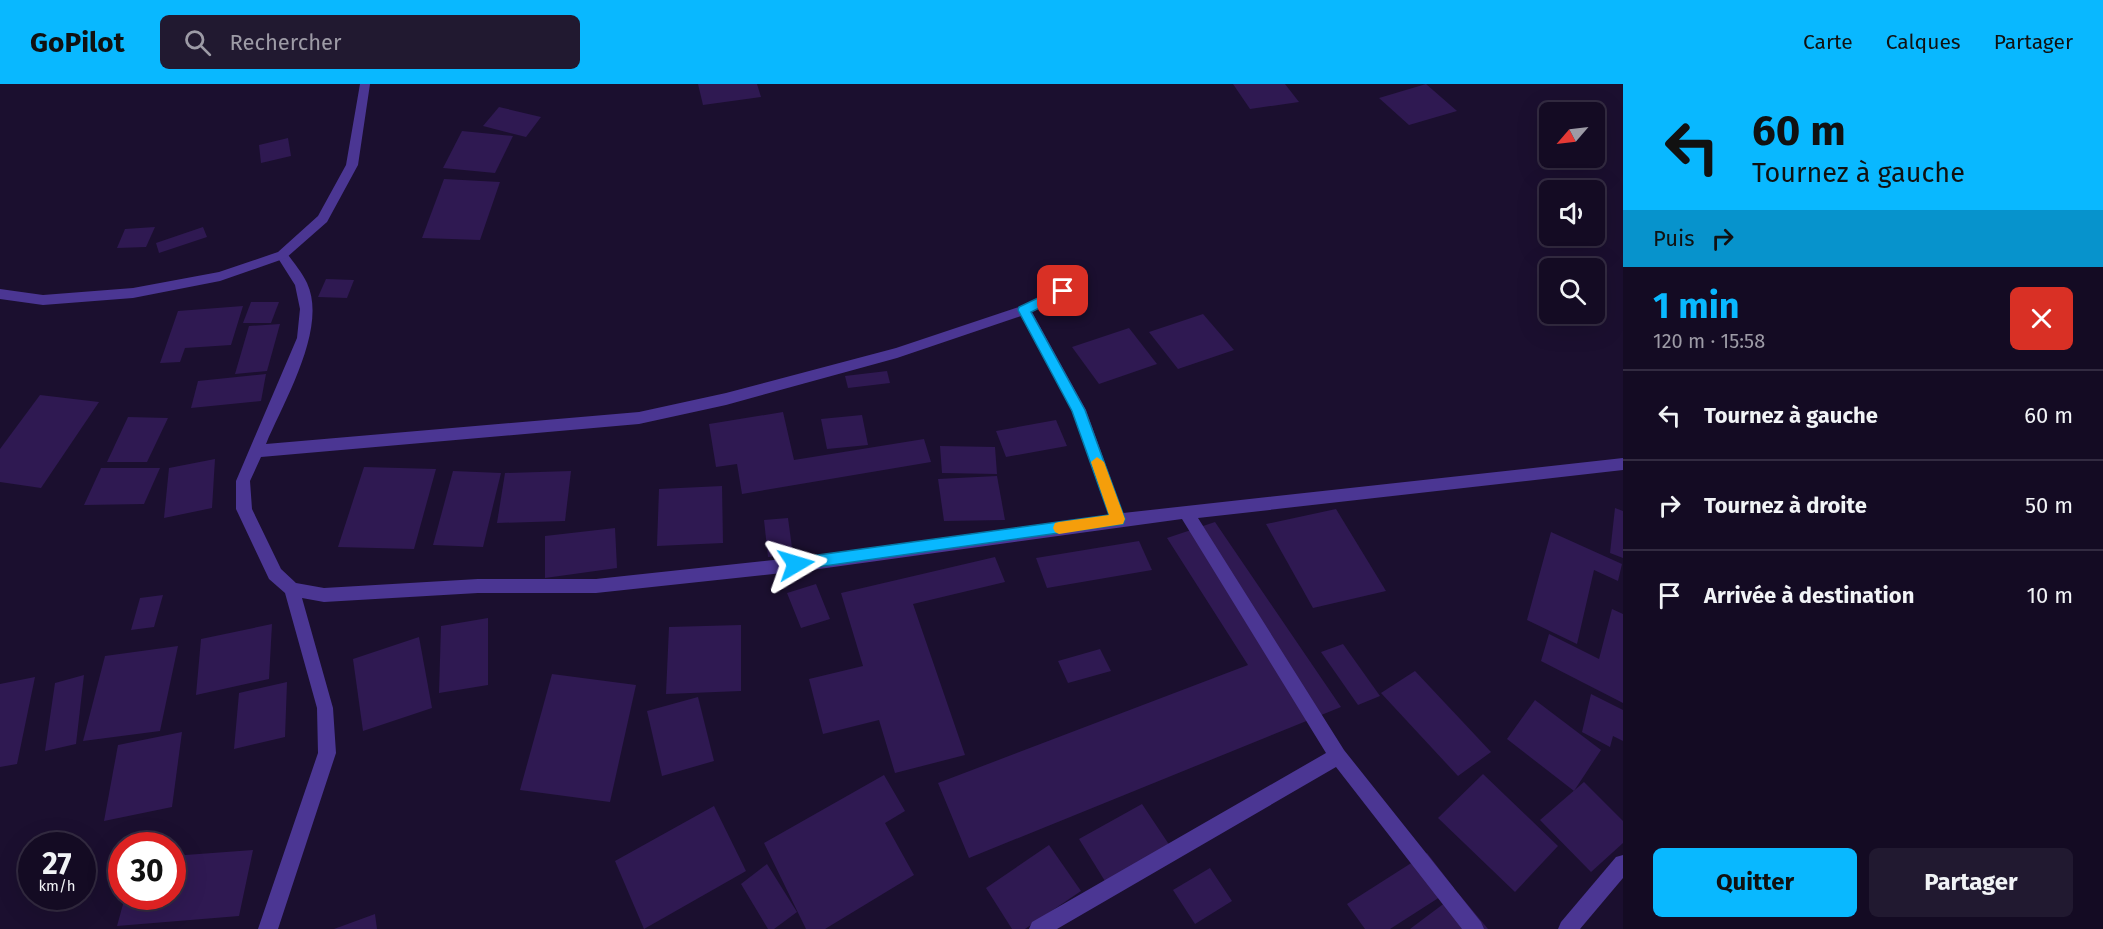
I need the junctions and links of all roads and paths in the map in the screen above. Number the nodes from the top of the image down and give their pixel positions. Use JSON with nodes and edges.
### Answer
{"nodes":[{"id":1,"x":365,"y":84,"type":"edge"},
{"id":2,"x":282,"y":255,"type":"junction"},
{"id":3,"x":1063,"y":291,"type":"dead end"},
{"id":4,"x":0,"y":294,"type":"edge"},
{"id":5,"x":1024,"y":310,"type":"junction"},
{"id":6,"x":257,"y":451,"type":"junction"},
{"id":7,"x":1623,"y":464,"type":"edge"},
{"id":8,"x":1186,"y":512,"type":"junction"},
{"id":9,"x":1118,"y":519,"type":"junction"},
{"id":10,"x":292,"y":589,"type":"junction"},
{"id":11,"x":1338,"y":756,"type":"junction"},
{"id":12,"x":1623,"y":864,"type":"edge"},
{"id":13,"x":268,"y":929,"type":"edge"},
{"id":14,"x":1039,"y":929,"type":"edge"},
{"id":15,"x":1474,"y":929,"type":"edge"},
{"id":16,"x":1568,"y":929,"type":"edge"}],
"edges":[{"from":1,"to":2,"type":"street"},
{"from":2,"to":4,"type":"street"},
{"from":2,"to":6,"type":"street"},
{"from":3,"to":5,"type":"street"},
{"from":5,"to":6,"type":"street"},
{"from":5,"to":9,"type":"street"},
{"from":6,"to":10,"type":"street"},
{"from":7,"to":8,"type":"street"},
{"from":8,"to":9,"type":"street"},
{"from":8,"to":11,"type":"street"},
{"from":9,"to":10,"type":"street"},
{"from":10,"to":13,"type":"street"},
{"from":11,"to":14,"type":"street"},
{"from":11,"to":15,"type":"street"},
{"from":12,"to":16,"type":"street"}]}
